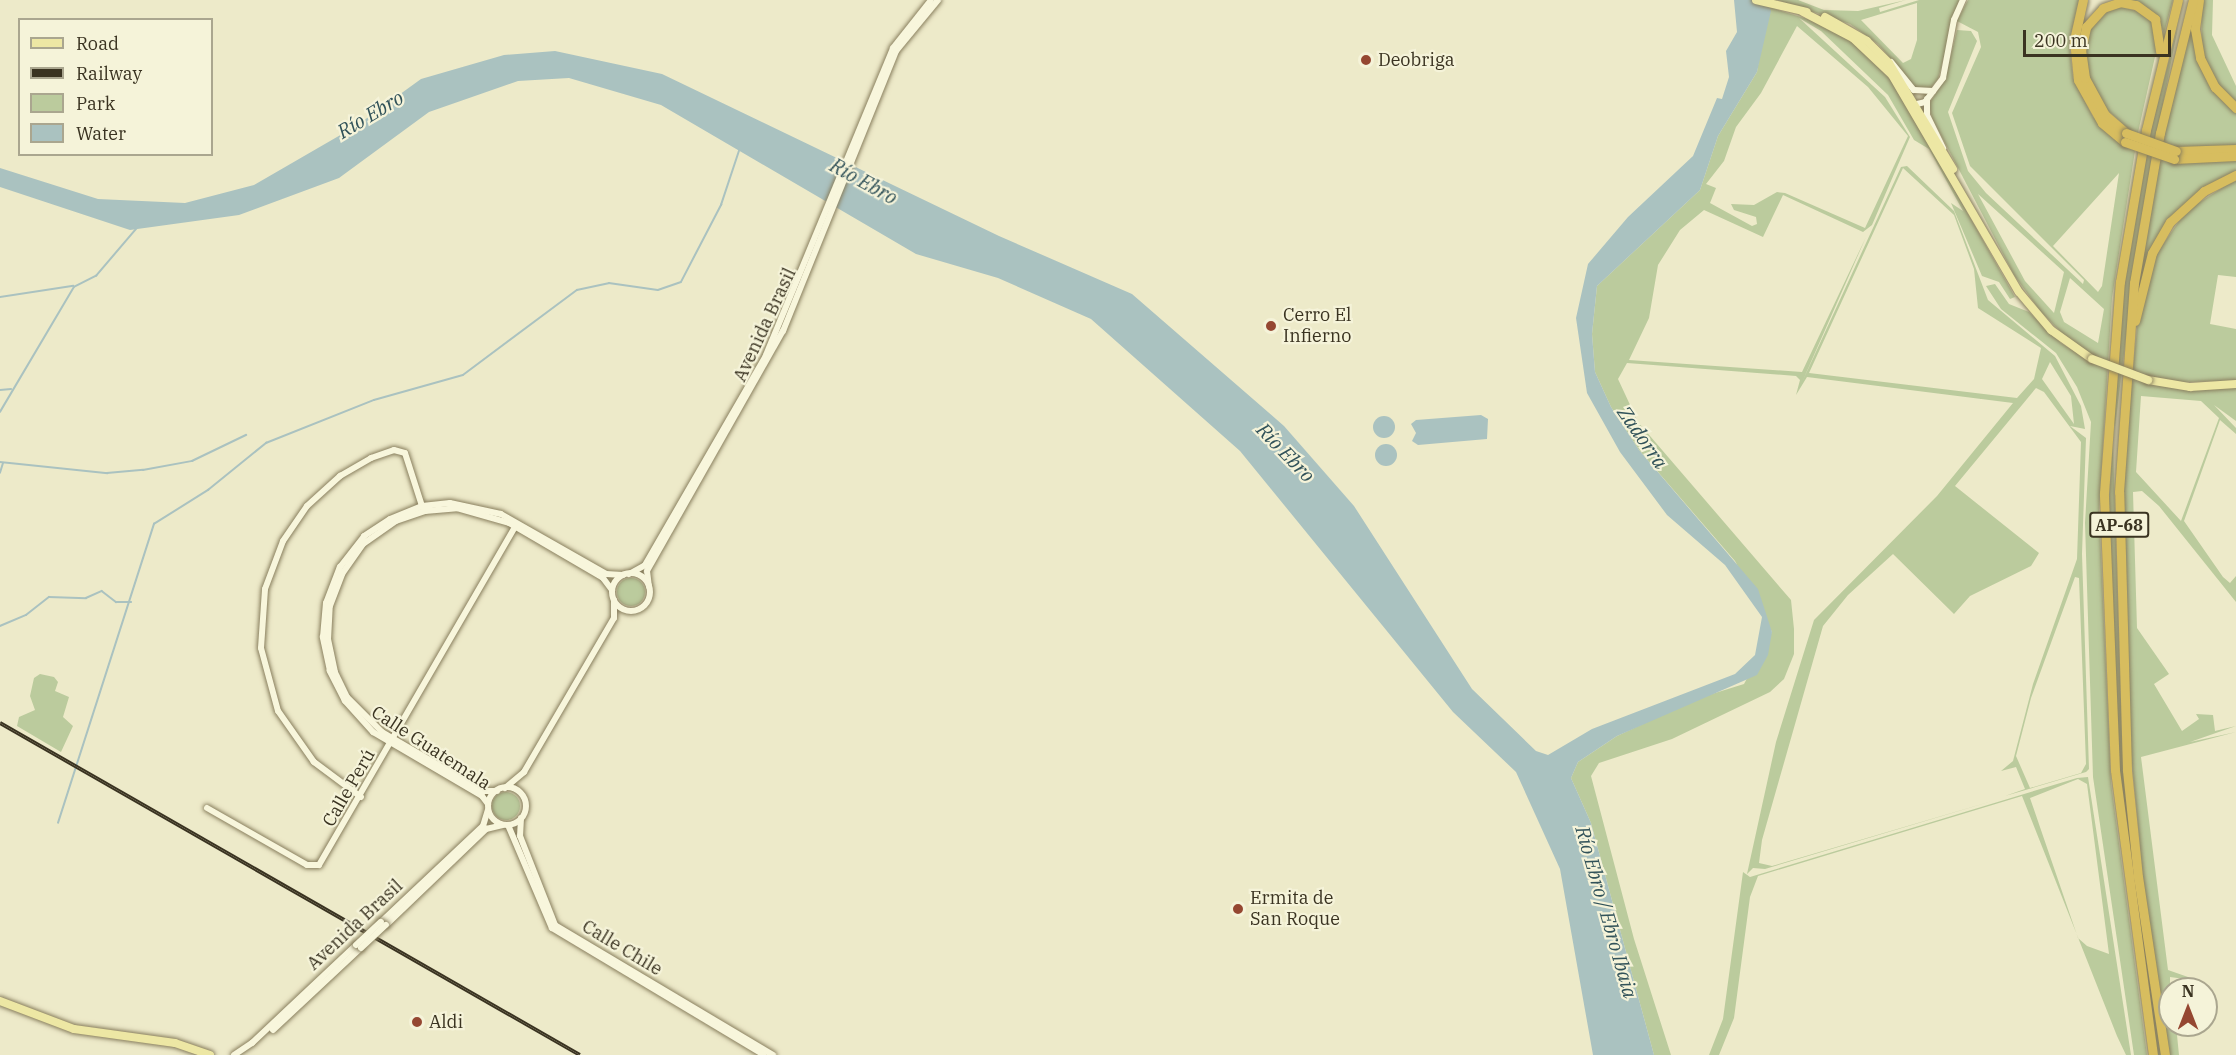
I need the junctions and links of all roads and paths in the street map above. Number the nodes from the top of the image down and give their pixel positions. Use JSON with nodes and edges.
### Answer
{"nodes":[{"id":1,"x":931,"y":0,"type":"edge"},
{"id":2,"x":938,"y":0,"type":"edge"},
{"id":3,"x":1756,"y":0,"type":"edge"},
{"id":4,"x":1963,"y":0,"type":"edge"},
{"id":5,"x":2082,"y":0,"type":"edge"},
{"id":6,"x":2178,"y":0,"type":"edge"},
{"id":7,"x":2193,"y":0,"type":"edge"},
{"id":8,"x":2199,"y":0,"type":"edge"},
{"id":9,"x":1803,"y":12,"type":"junction"},
{"id":10,"x":1879,"y":52,"type":"junction"},
{"id":11,"x":1892,"y":75,"type":"junction"},
{"id":12,"x":1933,"y":92,"type":"junction"},
{"id":13,"x":1927,"y":99,"type":"junction"},
{"id":14,"x":1917,"y":104,"type":"junction"},
{"id":15,"x":2236,"y":108,"type":"edge"},
{"id":16,"x":868,"y":113,"type":"junction"},
{"id":17,"x":2146,"y":129,"type":"junction"},
{"id":18,"x":2125,"y":137,"type":"junction"},
{"id":19,"x":1939,"y":149,"type":"junction"},
{"id":20,"x":2236,"y":149,"type":"edge"},
{"id":21,"x":2175,"y":155,"type":"junction"},
{"id":22,"x":2236,"y":156,"type":"edge"},
{"id":23,"x":2236,"y":175,"type":"edge"},
{"id":24,"x":2128,"y":346,"type":"junction"},
{"id":25,"x":2236,"y":384,"type":"edge"},
{"id":26,"x":422,"y":506,"type":"junction"},
{"id":27,"x":517,"y":524,"type":"junction"},
{"id":28,"x":663,"y":538,"type":"junction"},
{"id":29,"x":626,"y":574,"type":"junction"},
{"id":30,"x":649,"y":587,"type":"junction"},
{"id":31,"x":612,"y":590,"type":"junction"},
{"id":32,"x":614,"y":600,"type":"junction"},
{"id":33,"x":629,"y":611,"type":"junction"},
{"id":34,"x":614,"y":618,"type":"junction"},
{"id":35,"x":392,"y":741,"type":"junction"},
{"id":36,"x":524,"y":772,"type":"junction"},
{"id":37,"x":505,"y":788,"type":"junction"},
{"id":38,"x":496,"y":790,"type":"junction"},
{"id":39,"x":522,"y":796,"type":"junction"},
{"id":40,"x":361,"y":797,"type":"junction"},
{"id":41,"x":488,"y":807,"type":"junction"},
{"id":42,"x":208,"y":808,"type":"dead end"},
{"id":43,"x":521,"y":818,"type":"junction"},
{"id":44,"x":505,"y":825,"type":"junction"},
{"id":45,"x":383,"y":923,"type":"junction"},
{"id":46,"x":358,"y":947,"type":"junction"},
{"id":47,"x":0,"y":1001,"type":"edge"},
{"id":48,"x":208,"y":1055,"type":"edge"},
{"id":49,"x":234,"y":1055,"type":"edge"},
{"id":50,"x":246,"y":1055,"type":"edge"},
{"id":51,"x":764,"y":1055,"type":"edge"},
{"id":52,"x":773,"y":1055,"type":"edge"},
{"id":53,"x":2153,"y":1055,"type":"edge"},
{"id":54,"x":2165,"y":1055,"type":"edge"}],
"edges":[{"from":1,"to":16,"type":"street"},
{"from":2,"to":16,"type":"street"},
{"from":3,"to":9,"type":"main road"},
{"from":4,"to":12,"type":"street"},
{"from":5,"to":18,"type":"highway"},
{"from":6,"to":17,"type":"highway","number":"AP-68"},
{"from":7,"to":24,"type":"highway","number":"AP-68"},
{"from":8,"to":15,"type":"highway"},
{"from":9,"to":10,"type":"main road"},
{"from":9,"to":11,"type":"main road"},
{"from":10,"to":12,"type":"street"},
{"from":10,"to":14,"type":"main road"},
{"from":11,"to":14,"type":"street"},
{"from":11,"to":19,"type":"main road"},
{"from":12,"to":13,"type":"street"},
{"from":12,"to":14,"type":"street"},
{"from":13,"to":14,"type":"street"},
{"from":13,"to":19,"type":"street"},
{"from":14,"to":19,"type":"main road"},
{"from":16,"to":28,"type":"street","name":"Avenida Brasil"},
{"from":17,"to":18,"type":"highway"},
{"from":17,"to":53,"type":"highway","number":"AP-68"},
{"from":18,"to":21,"type":"highway","bridge":true},
{"from":19,"to":25,"type":"main road","bridge":true},
{"from":20,"to":21,"type":"highway"},
{"from":21,"to":22,"type":"highway"},
{"from":23,"to":24,"type":"highway"},
{"from":24,"to":54,"type":"highway","number":"AP-68"},
{"from":26,"to":27,"type":"street","name":"Calle Guatemala"},
{"from":26,"to":35,"type":"street","name":"Calle Guatemala"},
{"from":26,"to":40,"type":"street"},
{"from":27,"to":29,"type":"street","name":"Calle Guatemala"},
{"from":27,"to":31,"type":"street","name":"Calle Guatemala"},
{"from":27,"to":35,"type":"street","name":"Calle Perú"},
{"from":27,"to":35,"type":"street","name":"Calle Guatemala"},
{"from":28,"to":29,"type":"street"},
{"from":28,"to":30,"type":"street"},
{"from":29,"to":30,"type":"street"},
{"from":29,"to":31,"type":"street"},
{"from":30,"to":33,"type":"street"},
{"from":31,"to":32,"type":"street"},
{"from":32,"to":33,"type":"street"},
{"from":32,"to":34,"type":"street"},
{"from":33,"to":34,"type":"street"},
{"from":34,"to":36,"type":"street"},
{"from":35,"to":38,"type":"street","name":"Calle Guatemala"},
{"from":35,"to":40,"type":"street","name":"Calle Perú"},
{"from":35,"to":41,"type":"street","name":"Calle Guatemala"},
{"from":36,"to":37,"type":"street"},
{"from":36,"to":39,"type":"street"},
{"from":37,"to":38,"type":"street"},
{"from":37,"to":39,"type":"street"},
{"from":38,"to":41,"type":"street"},
{"from":39,"to":43,"type":"street"},
{"from":40,"to":42,"type":"street","name":"Calle Perú"},
{"from":41,"to":44,"type":"street"},
{"from":41,"to":45,"type":"street","name":"Avenida Brasil"},
{"from":43,"to":44,"type":"street"},
{"from":43,"to":52,"type":"street","name":"Calle Chile"},
{"from":44,"to":45,"type":"street","name":"Avenida Brasil"},
{"from":44,"to":51,"type":"street","name":"Calle Chile"},
{"from":45,"to":46,"type":"street","name":"Avenida Brasil","bridge":true},
{"from":46,"to":49,"type":"street","name":"Avenida Brasil"},
{"from":46,"to":50,"type":"street","name":"Avenida Brasil"},
{"from":47,"to":48,"type":"main road"}]}
